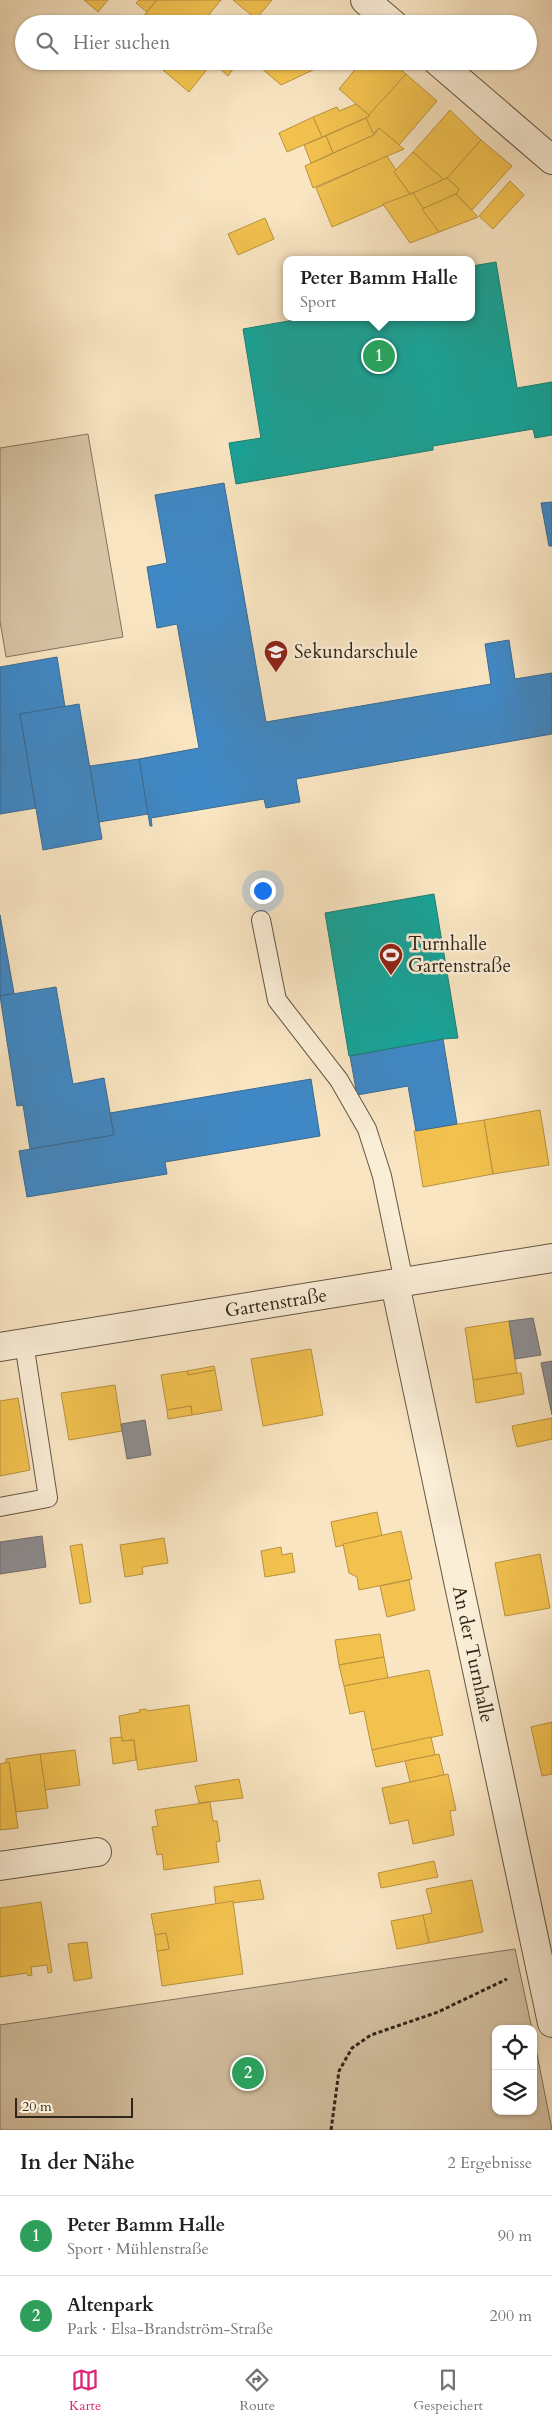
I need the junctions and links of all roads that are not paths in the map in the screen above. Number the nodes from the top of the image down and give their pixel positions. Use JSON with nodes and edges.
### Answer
{"nodes":[{"id":1,"x":365,"y":0,"type":"edge"},
{"id":2,"x":382,"y":15,"type":"edge"},
{"id":3,"x":447,"y":70,"type":"edge"},
{"id":4,"x":552,"y":160,"type":"edge"},
{"id":5,"x":261,"y":920,"type":"dead end"},
{"id":6,"x":552,"y":1258,"type":"edge"},
{"id":7,"x":400,"y":1283,"type":"junction"},
{"id":8,"x":12,"y":1345,"type":"edge"},
{"id":9,"x":0,"y":1507,"type":"edge"},
{"id":10,"x":97,"y":1852,"type":"dead end"},
{"id":11,"x":0,"y":1866,"type":"edge"},
{"id":12,"x":542,"y":1953,"type":"edge"},
{"id":13,"x":552,"y":2023,"type":"edge"}],
"edges":[{"from":1,"to":2,"type":"street"},
{"from":3,"to":4,"type":"street"},
{"from":5,"to":7,"type":"lane"},
{"from":6,"to":7,"type":"street","name":"Gartenstraße"},
{"from":7,"to":8,"type":"street","name":"Gartenstraße"},
{"from":7,"to":12,"type":"street","name":"An der Turnhalle"},
{"from":8,"to":9,"type":"lane"},
{"from":10,"to":11,"type":"street"},
{"from":12,"to":13,"type":"street","name":"An der Turnhalle"}]}
